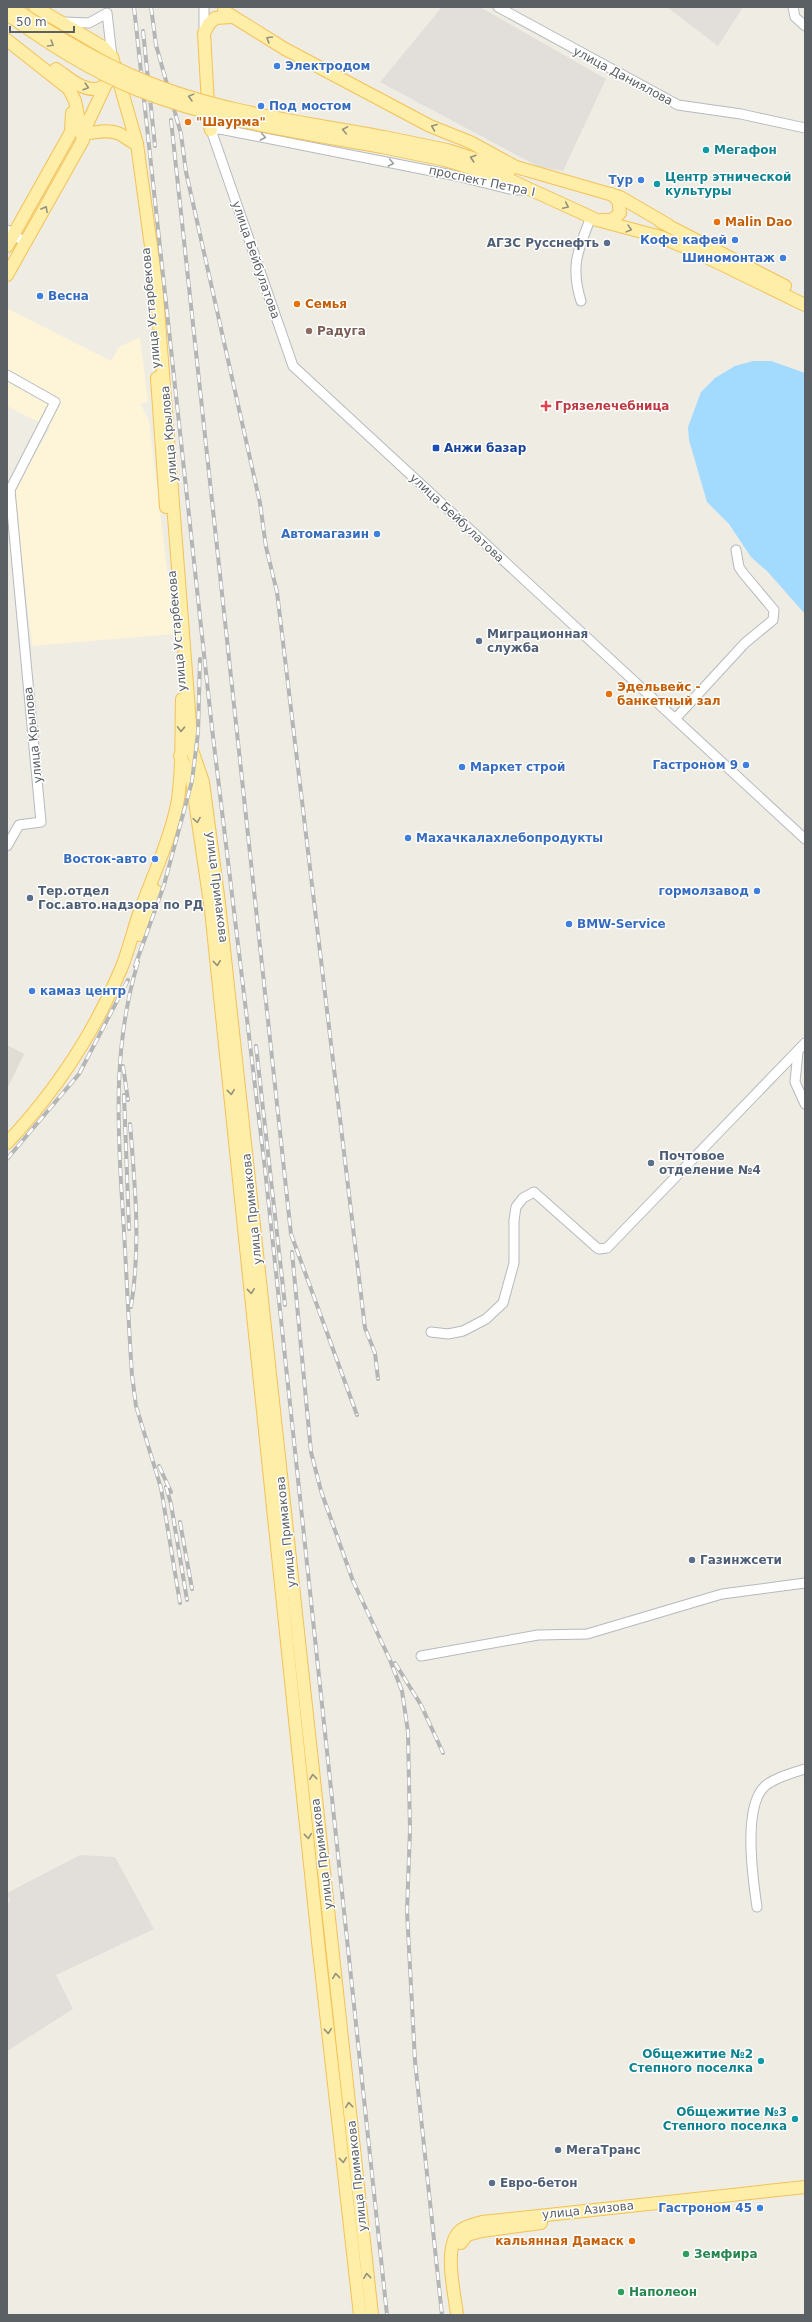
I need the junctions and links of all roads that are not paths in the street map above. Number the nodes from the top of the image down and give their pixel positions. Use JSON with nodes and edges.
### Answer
{"nodes":[{"id":1,"x":12,"y":7,"type":"edge"},
{"id":2,"x":35,"y":7,"type":"edge"},
{"id":3,"x":204,"y":7,"type":"edge"},
{"id":4,"x":498,"y":7,"type":"edge"},
{"id":5,"x":793,"y":7,"type":"edge"},
{"id":6,"x":107,"y":10,"type":"edge"},
{"id":7,"x":225,"y":12,"type":"edge"},
{"id":8,"x":7,"y":14,"type":"edge"},
{"id":9,"x":57,"y":20,"type":"junction"},
{"id":10,"x":805,"y":26,"type":"edge"},
{"id":11,"x":204,"y":33,"type":"junction"},
{"id":12,"x":7,"y":34,"type":"edge"},
{"id":13,"x":7,"y":40,"type":"edge"},
{"id":14,"x":7,"y":48,"type":"edge"},
{"id":15,"x":112,"y":57,"type":"junction"},
{"id":16,"x":111,"y":80,"type":"junction"},
{"id":17,"x":805,"y":128,"type":"edge"},
{"id":18,"x":211,"y":130,"type":"junction"},
{"id":19,"x":83,"y":138,"type":"junction"},
{"id":20,"x":383,"y":142,"type":"junction"},
{"id":21,"x":133,"y":143,"type":"junction"},
{"id":22,"x":531,"y":189,"type":"junction"},
{"id":23,"x":614,"y":197,"type":"junction"},
{"id":24,"x":594,"y":219,"type":"junction"},
{"id":25,"x":10,"y":232,"type":"edge"},
{"id":26,"x":26,"y":243,"type":"junction"},
{"id":27,"x":7,"y":246,"type":"edge"},
{"id":28,"x":11,"y":258,"type":"edge"},
{"id":29,"x":7,"y":275,"type":"edge"},
{"id":30,"x":805,"y":296,"type":"edge"},
{"id":31,"x":581,"y":301,"type":"dead end"},
{"id":32,"x":805,"y":305,"type":"edge"},
{"id":33,"x":7,"y":375,"type":"edge"},
{"id":34,"x":736,"y":550,"type":"dead end"},
{"id":35,"x":675,"y":719,"type":"junction"},
{"id":36,"x":180,"y":756,"type":"junction"},
{"id":37,"x":195,"y":756,"type":"junction"},
{"id":38,"x":189,"y":783,"type":"junction"},
{"id":39,"x":805,"y":839,"type":"edge"},
{"id":40,"x":7,"y":846,"type":"edge"},
{"id":41,"x":805,"y":1044,"type":"edge"},
{"id":42,"x":798,"y":1052,"type":"junction"},
{"id":43,"x":805,"y":1104,"type":"edge"},
{"id":44,"x":7,"y":1142,"type":"edge"},
{"id":45,"x":7,"y":1149,"type":"edge"},
{"id":46,"x":431,"y":1332,"type":"dead end"},
{"id":47,"x":805,"y":1583,"type":"edge"},
{"id":48,"x":422,"y":1656,"type":"dead end"},
{"id":49,"x":805,"y":1769,"type":"edge"},
{"id":50,"x":756,"y":1907,"type":"dead end"},
{"id":51,"x":805,"y":2187,"type":"edge"},
{"id":52,"x":805,"y":2194,"type":"edge"},
{"id":53,"x":360,"y":2315,"type":"edge"},
{"id":54,"x":372,"y":2315,"type":"edge"},
{"id":55,"x":457,"y":2315,"type":"edge"},
{"id":56,"x":464,"y":2315,"type":"edge"}],
"edges":[{"from":20,"to":1,"type":"main road","one_way":true,"bridge":true},
{"from":2,"to":9,"type":"main road"},
{"from":3,"to":11,"type":"street"},
{"from":4,"to":17,"type":"street","name":"улица Даниялова"},
{"from":5,"to":10,"type":"street"},
{"from":6,"to":9,"type":"street"},
{"from":6,"to":15,"type":"street"},
{"from":7,"to":11,"type":"main road"},
{"from":23,"to":7,"type":"main road","one_way":true},
{"from":8,"to":20,"type":"main road","one_way":true,"bridge":true},
{"from":9,"to":15,"type":"main road"},
{"from":11,"to":18,"type":"main road"},
{"from":12,"to":16,"type":"main road","one_way":true},
{"from":13,"to":19,"type":"main road"},
{"from":14,"to":25,"type":"main road"},
{"from":15,"to":16,"type":"main road","name":"улица Устарбекова"},
{"from":16,"to":19,"type":"main road"},
{"from":16,"to":21,"type":"main road","name":"улица Устарбекова"},
{"from":18,"to":22,"type":"street","name":"проспект Петра I","one_way":true},
{"from":18,"to":35,"type":"street","name":"улица Бейбулатова"},
{"from":19,"to":21,"type":"main road"},
{"from":26,"to":19,"type":"main road","one_way":true},
{"from":20,"to":22,"type":"main road"},
{"from":23,"to":20,"type":"main road","one_way":true},
{"from":21,"to":36,"type":"main road","name":"улица Устарбекова","one_way":true},
{"from":21,"to":37,"type":"main road","name":"улица Крылова"},
{"from":22,"to":24,"type":"main road","name":"проспект Петра I","one_way":true},
{"from":23,"to":24,"type":"main road"},
{"from":23,"to":30,"type":"main road"},
{"from":24,"to":31,"type":"street"},
{"from":24,"to":32,"type":"main road","name":"проспект Петра I","one_way":true},
{"from":25,"to":26,"type":"street"},
{"from":25,"to":27,"type":"main road"},
{"from":26,"to":28,"type":"main road"},
{"from":28,"to":29,"type":"main road"},
{"from":33,"to":40,"type":"street","name":"улица Крылова"},
{"from":34,"to":35,"type":"street"},
{"from":35,"to":39,"type":"street","name":"улица Бейбулатова"},
{"from":36,"to":37,"type":"main road"},
{"from":36,"to":38,"type":"main road"},
{"from":36,"to":44,"type":"main road","name":"улица Устарбекова"},
{"from":37,"to":38,"type":"main road"},
{"from":54,"to":37,"type":"main road","name":"улица Примакова","one_way":true},
{"from":38,"to":45,"type":"main road"},
{"from":38,"to":53,"type":"main road","name":"улица Примакова","one_way":true},
{"from":41,"to":42,"type":"street"},
{"from":42,"to":43,"type":"street"},
{"from":42,"to":46,"type":"street"},
{"from":47,"to":48,"type":"street"},
{"from":49,"to":50,"type":"street"},
{"from":51,"to":55,"type":"main road","name":"улица Азизова"},
{"from":52,"to":56,"type":"main road","name":"улица Азизова"}]}
